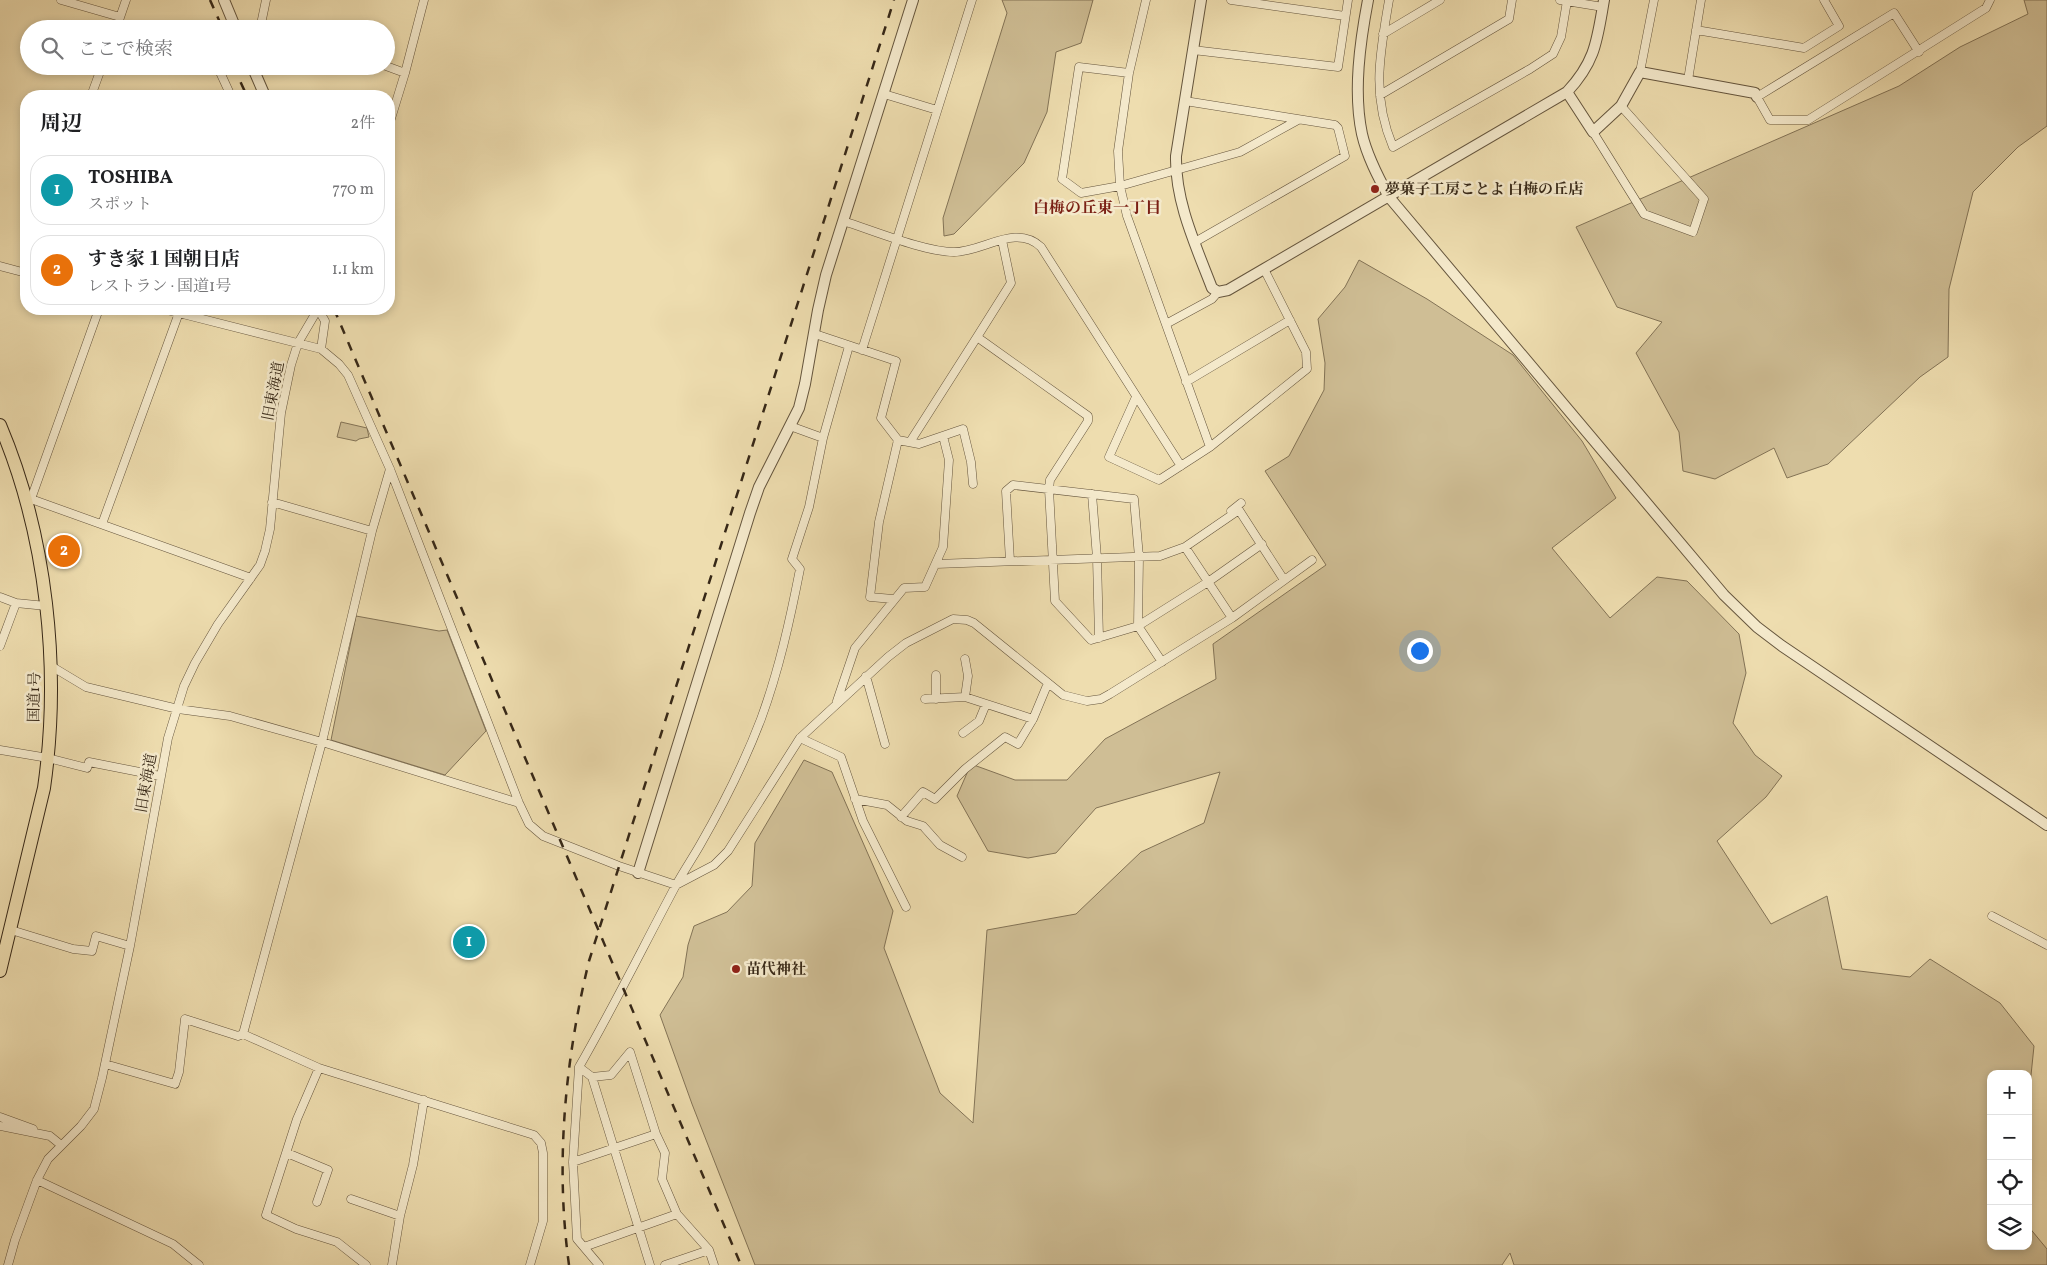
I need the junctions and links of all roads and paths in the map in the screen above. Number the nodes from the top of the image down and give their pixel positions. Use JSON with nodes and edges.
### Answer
{"nodes":[{"id":1,"x":61,"y":0,"type":"edge"},
{"id":2,"x":126,"y":0,"type":"edge"},
{"id":3,"x":224,"y":0,"type":"edge"},
{"id":4,"x":266,"y":0,"type":"edge"},
{"id":5,"x":424,"y":0,"type":"edge"},
{"id":6,"x":913,"y":0,"type":"edge"},
{"id":7,"x":972,"y":0,"type":"edge"},
{"id":8,"x":1146,"y":0,"type":"edge"},
{"id":9,"x":1201,"y":0,"type":"edge"},
{"id":10,"x":1231,"y":0,"type":"edge"},
{"id":11,"x":1348,"y":0,"type":"edge"},
{"id":12,"x":1368,"y":0,"type":"edge"},
{"id":13,"x":1390,"y":0,"type":"edge"},
{"id":14,"x":1440,"y":0,"type":"edge"},
{"id":15,"x":1512,"y":0,"type":"edge"},
{"id":16,"x":1654,"y":0,"type":"edge"},
{"id":17,"x":1701,"y":0,"type":"edge"},
{"id":18,"x":1824,"y":0,"type":"edge"},
{"id":19,"x":1990,"y":0,"type":"edge"},
{"id":20,"x":1564,"y":1,"type":"edge"},
{"id":21,"x":1603,"y":4,"type":"edge"},
{"id":22,"x":1345,"y":16,"type":"junction"},
{"id":23,"x":120,"y":17,"type":"junction"},
{"id":24,"x":119,"y":20,"type":"edge"},
{"id":25,"x":232,"y":20,"type":"edge"},
{"id":26,"x":262,"y":20,"type":"edge"},
{"id":27,"x":1696,"y":30,"type":"junction"},
{"id":28,"x":1383,"y":34,"type":"junction"},
{"id":29,"x":1193,"y":50,"type":"junction"},
{"id":30,"x":1919,"y":52,"type":"junction"},
{"id":31,"x":395,"y":69,"type":"edge"},
{"id":32,"x":1640,"y":72,"type":"junction"},
{"id":33,"x":405,"y":73,"type":"junction"},
{"id":34,"x":1129,"y":73,"type":"junction"},
{"id":35,"x":99,"y":75,"type":"edge"},
{"id":36,"x":221,"y":75,"type":"edge"},
{"id":37,"x":257,"y":75,"type":"edge"},
{"id":38,"x":1688,"y":80,"type":"junction"},
{"id":39,"x":93,"y":90,"type":"edge"},
{"id":40,"x":228,"y":90,"type":"edge"},
{"id":41,"x":263,"y":90,"type":"edge"},
{"id":42,"x":1567,"y":92,"type":"junction"},
{"id":43,"x":884,"y":94,"type":"junction"},
{"id":44,"x":1380,"y":96,"type":"junction"},
{"id":45,"x":1757,"y":97,"type":"junction"},
{"id":46,"x":1185,"y":101,"type":"junction"},
{"id":47,"x":395,"y":106,"type":"edge"},
{"id":48,"x":1621,"y":106,"type":"junction"},
{"id":49,"x":937,"y":110,"type":"junction"},
{"id":50,"x":1298,"y":120,"type":"junction"},
{"id":51,"x":1593,"y":132,"type":"junction"},
{"id":52,"x":1175,"y":171,"type":"junction"},
{"id":53,"x":1120,"y":186,"type":"junction"},
{"id":54,"x":1389,"y":197,"type":"junction"},
{"id":55,"x":843,"y":221,"type":"junction"},
{"id":56,"x":897,"y":238,"type":"junction"},
{"id":57,"x":1002,"y":240,"type":"junction"},
{"id":58,"x":1195,"y":242,"type":"junction"},
{"id":59,"x":0,"y":266,"type":"edge"},
{"id":60,"x":1264,"y":269,"type":"junction"},
{"id":61,"x":20,"y":271,"type":"edge"},
{"id":62,"x":1218,"y":292,"type":"junction"},
{"id":63,"x":97,"y":315,"type":"edge"},
{"id":64,"x":178,"y":315,"type":"edge"},
{"id":65,"x":194,"y":315,"type":"edge"},
{"id":66,"x":314,"y":315,"type":"edge"},
{"id":67,"x":322,"y":315,"type":"edge"},
{"id":68,"x":1290,"y":320,"type":"junction"},
{"id":69,"x":1166,"y":324,"type":"junction"},
{"id":70,"x":815,"y":334,"type":"junction"},
{"id":71,"x":976,"y":337,"type":"junction"},
{"id":72,"x":298,"y":343,"type":"junction"},
{"id":73,"x":849,"y":346,"type":"junction"},
{"id":74,"x":321,"y":349,"type":"junction"},
{"id":75,"x":862,"y":350,"type":"junction"},
{"id":76,"x":1186,"y":382,"type":"junction"},
{"id":77,"x":1136,"y":397,"type":"junction"},
{"id":78,"x":790,"y":426,"type":"junction"},
{"id":79,"x":1,"y":430,"type":"edge"},
{"id":80,"x":943,"y":436,"type":"junction"},
{"id":81,"x":823,"y":438,"type":"junction"},
{"id":82,"x":898,"y":440,"type":"junction"},
{"id":83,"x":910,"y":442,"type":"junction"},
{"id":84,"x":1210,"y":447,"type":"junction"},
{"id":85,"x":1181,"y":466,"type":"junction"},
{"id":86,"x":390,"y":470,"type":"junction"},
{"id":87,"x":972,"y":484,"type":"dead end"},
{"id":88,"x":1050,"y":489,"type":"junction"},
{"id":89,"x":1092,"y":494,"type":"junction"},
{"id":90,"x":29,"y":500,"type":"junction"},
{"id":91,"x":272,"y":502,"type":"junction"},
{"id":92,"x":1241,"y":503,"type":"dead end"},
{"id":93,"x":1231,"y":516,"type":"junction"},
{"id":94,"x":102,"y":524,"type":"junction"},
{"id":95,"x":372,"y":531,"type":"junction"},
{"id":96,"x":1262,"y":544,"type":"junction"},
{"id":97,"x":1185,"y":547,"type":"junction"},
{"id":98,"x":1139,"y":556,"type":"junction"},
{"id":99,"x":1097,"y":558,"type":"junction"},
{"id":100,"x":1053,"y":559,"type":"junction"},
{"id":101,"x":1312,"y":560,"type":"dead end"},
{"id":102,"x":1010,"y":562,"type":"junction"},
{"id":103,"x":936,"y":564,"type":"junction"},
{"id":104,"x":251,"y":578,"type":"junction"},
{"id":105,"x":1284,"y":580,"type":"junction"},
{"id":106,"x":1208,"y":582,"type":"junction"},
{"id":107,"x":0,"y":597,"type":"edge"},
{"id":108,"x":894,"y":599,"type":"junction"},
{"id":109,"x":16,"y":604,"type":"junction"},
{"id":110,"x":46,"y":606,"type":"junction"},
{"id":111,"x":1232,"y":618,"type":"junction"},
{"id":112,"x":1138,"y":626,"type":"junction"},
{"id":113,"x":1099,"y":638,"type":"junction"},
{"id":114,"x":0,"y":646,"type":"edge"},
{"id":115,"x":965,"y":659,"type":"dead end"},
{"id":116,"x":1162,"y":662,"type":"junction"},
{"id":117,"x":51,"y":666,"type":"junction"},
{"id":118,"x":936,"y":675,"type":"dead end"},
{"id":119,"x":866,"y":676,"type":"junction"},
{"id":120,"x":1048,"y":683,"type":"junction"},
{"id":121,"x":965,"y":697,"type":"junction"},
{"id":122,"x":936,"y":698,"type":"junction"},
{"id":123,"x":925,"y":699,"type":"dead end"},
{"id":124,"x":836,"y":703,"type":"junction"},
{"id":125,"x":986,"y":704,"type":"junction"},
{"id":126,"x":178,"y":708,"type":"junction"},
{"id":127,"x":1033,"y":719,"type":"junction"},
{"id":128,"x":963,"y":733,"type":"dead end"},
{"id":129,"x":800,"y":738,"type":"junction"},
{"id":130,"x":322,"y":742,"type":"junction"},
{"id":131,"x":885,"y":744,"type":"dead end"},
{"id":132,"x":0,"y":750,"type":"edge"},
{"id":133,"x":48,"y":758,"type":"junction"},
{"id":134,"x":160,"y":776,"type":"junction"},
{"id":135,"x":855,"y":799,"type":"junction"},
{"id":136,"x":519,"y":803,"type":"junction"},
{"id":137,"x":901,"y":817,"type":"junction"},
{"id":138,"x":2047,"y":825,"type":"edge"},
{"id":139,"x":962,"y":857,"type":"dead end"},
{"id":140,"x":638,"y":873,"type":"junction"},
{"id":141,"x":676,"y":885,"type":"junction"},
{"id":142,"x":906,"y":907,"type":"dead end"},
{"id":143,"x":1992,"y":916,"type":"dead end"},
{"id":144,"x":7,"y":933,"type":"edge"},
{"id":145,"x":2047,"y":945,"type":"edge"},
{"id":146,"x":130,"y":946,"type":"junction"},
{"id":147,"x":0,"y":971,"type":"edge"},
{"id":148,"x":243,"y":1034,"type":"junction"},
{"id":149,"x":105,"y":1064,"type":"junction"},
{"id":150,"x":579,"y":1067,"type":"junction"},
{"id":151,"x":319,"y":1068,"type":"junction"},
{"id":152,"x":592,"y":1077,"type":"junction"},
{"id":153,"x":424,"y":1100,"type":"junction"},
{"id":154,"x":0,"y":1117,"type":"edge"},
{"id":155,"x":0,"y":1126,"type":"edge"},
{"id":156,"x":656,"y":1134,"type":"junction"},
{"id":157,"x":50,"y":1136,"type":"junction"},
{"id":158,"x":61,"y":1145,"type":"junction"},
{"id":159,"x":612,"y":1148,"type":"junction"},
{"id":160,"x":287,"y":1153,"type":"junction"},
{"id":161,"x":573,"y":1162,"type":"junction"},
{"id":162,"x":37,"y":1180,"type":"junction"},
{"id":163,"x":351,"y":1200,"type":"dead end"},
{"id":164,"x":317,"y":1202,"type":"dead end"},
{"id":165,"x":677,"y":1214,"type":"junction"},
{"id":166,"x":400,"y":1216,"type":"junction"},
{"id":167,"x":638,"y":1229,"type":"junction"},
{"id":168,"x":584,"y":1247,"type":"junction"},
{"id":169,"x":709,"y":1250,"type":"junction"},
{"id":170,"x":8,"y":1265,"type":"edge"},
{"id":171,"x":200,"y":1265,"type":"edge"},
{"id":172,"x":366,"y":1265,"type":"edge"},
{"id":173,"x":392,"y":1265,"type":"edge"},
{"id":174,"x":530,"y":1265,"type":"edge"},
{"id":175,"x":599,"y":1265,"type":"edge"},
{"id":176,"x":650,"y":1265,"type":"edge"},
{"id":177,"x":665,"y":1265,"type":"edge"},
{"id":178,"x":714,"y":1265,"type":"edge"}],
"edges":[{"from":1,"to":23,"type":"street"},
{"from":2,"to":23,"type":"street"},
{"from":3,"to":25,"type":"street"},
{"from":4,"to":26,"type":"street"},
{"from":5,"to":33,"type":"street"},
{"from":6,"to":43,"type":"street"},
{"from":7,"to":49,"type":"street"},
{"from":8,"to":34,"type":"street"},
{"from":9,"to":29,"type":"street"},
{"from":10,"to":22,"type":"street"},
{"from":11,"to":22,"type":"street"},
{"from":12,"to":54,"type":"street"},
{"from":13,"to":28,"type":"street"},
{"from":14,"to":28,"type":"street"},
{"from":15,"to":44,"type":"street"},
{"from":16,"to":32,"type":"street"},
{"from":17,"to":27,"type":"street"},
{"from":18,"to":27,"type":"street"},
{"from":19,"to":30,"type":"street"},
{"from":20,"to":21,"type":"street"},
{"from":20,"to":44,"type":"street"},
{"from":21,"to":42,"type":"street"},
{"from":22,"to":29,"type":"street"},
{"from":23,"to":24,"type":"street"},
{"from":27,"to":38,"type":"street"},
{"from":28,"to":44,"type":"street"},
{"from":29,"to":46,"type":"street"},
{"from":30,"to":45,"type":"street"},
{"from":30,"to":45,"type":"street"},
{"from":31,"to":33,"type":"street"},
{"from":32,"to":38,"type":"street"},
{"from":32,"to":48,"type":"street"},
{"from":33,"to":47,"type":"street"},
{"from":34,"to":53,"type":"street"},
{"from":34,"to":53,"type":"street"},
{"from":35,"to":39,"type":"street"},
{"from":36,"to":40,"type":"street"},
{"from":37,"to":41,"type":"street"},
{"from":38,"to":45,"type":"street"},
{"from":42,"to":51,"type":"street"},
{"from":42,"to":54,"type":"street"},
{"from":43,"to":49,"type":"street"},
{"from":43,"to":55,"type":"street"},
{"from":46,"to":50,"type":"street"},
{"from":46,"to":52,"type":"street"},
{"from":48,"to":51,"type":"street"},
{"from":48,"to":51,"type":"street"},
{"from":49,"to":56,"type":"street"},
{"from":50,"to":52,"type":"street"},
{"from":50,"to":58,"type":"street"},
{"from":52,"to":53,"type":"street"},
{"from":52,"to":58,"type":"street"},
{"from":53,"to":69,"type":"street"},
{"from":54,"to":60,"type":"street"},
{"from":54,"to":138,"type":"street"},
{"from":55,"to":56,"type":"street"},
{"from":55,"to":70,"type":"street"},
{"from":56,"to":57,"type":"street"},
{"from":56,"to":75,"type":"street"},
{"from":57,"to":71,"type":"street"},
{"from":57,"to":77,"type":"street"},
{"from":58,"to":62,"type":"street"},
{"from":59,"to":61,"type":"street"},
{"from":60,"to":62,"type":"street"},
{"from":60,"to":68,"type":"street"},
{"from":62,"to":69,"type":"street"},
{"from":63,"to":90,"type":"street"},
{"from":64,"to":94,"type":"street"},
{"from":65,"to":72,"type":"street"},
{"from":66,"to":72,"type":"street","name":"旧東海道"},
{"from":67,"to":74,"type":"street"},
{"from":68,"to":76,"type":"street"},
{"from":68,"to":84,"type":"street"},
{"from":69,"to":76,"type":"street"},
{"from":70,"to":73,"type":"street"},
{"from":70,"to":78,"type":"street"},
{"from":71,"to":83,"type":"street"},
{"from":71,"to":88,"type":"street"},
{"from":72,"to":74,"type":"street"},
{"from":72,"to":91,"type":"street","name":"旧東海道"},
{"from":73,"to":75,"type":"street"},
{"from":73,"to":81,"type":"street"},
{"from":74,"to":86,"type":"street"},
{"from":75,"to":82,"type":"street"},
{"from":76,"to":84,"type":"street"},
{"from":77,"to":85,"type":"street"},
{"from":77,"to":85,"type":"street"},
{"from":78,"to":81,"type":"street"},
{"from":78,"to":140,"type":"street"},
{"from":79,"to":90,"type":"highway","name":"国道1号"},
{"from":80,"to":83,"type":"street"},
{"from":80,"to":87,"type":"street"},
{"from":80,"to":103,"type":"street"},
{"from":81,"to":141,"type":"street"},
{"from":82,"to":83,"type":"street"},
{"from":82,"to":108,"type":"street"},
{"from":84,"to":85,"type":"street"},
{"from":86,"to":95,"type":"street"},
{"from":86,"to":136,"type":"street"},
{"from":88,"to":89,"type":"street"},
{"from":88,"to":100,"type":"street"},
{"from":88,"to":102,"type":"street"},
{"from":89,"to":98,"type":"street"},
{"from":89,"to":99,"type":"street"},
{"from":90,"to":94,"type":"street"},
{"from":90,"to":110,"type":"highway","name":"国道1号"},
{"from":91,"to":95,"type":"street"},
{"from":91,"to":104,"type":"street","name":"旧東海道"},
{"from":92,"to":93,"type":"street"},
{"from":93,"to":96,"type":"street"},
{"from":93,"to":97,"type":"street"},
{"from":94,"to":104,"type":"street"},
{"from":95,"to":130,"type":"street"},
{"from":96,"to":105,"type":"street"},
{"from":96,"to":106,"type":"street"},
{"from":97,"to":98,"type":"street"},
{"from":97,"to":106,"type":"street"},
{"from":98,"to":99,"type":"street"},
{"from":98,"to":112,"type":"street"},
{"from":99,"to":100,"type":"street"},
{"from":99,"to":113,"type":"street"},
{"from":100,"to":102,"type":"street"},
{"from":100,"to":113,"type":"street"},
{"from":101,"to":105,"type":"street"},
{"from":102,"to":103,"type":"street"},
{"from":103,"to":108,"type":"street"},
{"from":104,"to":126,"type":"street","name":"旧東海道"},
{"from":105,"to":111,"type":"street"},
{"from":106,"to":111,"type":"street"},
{"from":106,"to":112,"type":"street"},
{"from":107,"to":109,"type":"street"},
{"from":108,"to":124,"type":"street"},
{"from":109,"to":110,"type":"street"},
{"from":109,"to":114,"type":"street"},
{"from":110,"to":117,"type":"highway","name":"国道1号"},
{"from":111,"to":116,"type":"street"},
{"from":112,"to":113,"type":"street"},
{"from":112,"to":116,"type":"street"},
{"from":115,"to":121,"type":"street"},
{"from":116,"to":120,"type":"street"},
{"from":117,"to":126,"type":"street"},
{"from":117,"to":133,"type":"highway","name":"国道1号"},
{"from":118,"to":122,"type":"street"},
{"from":119,"to":120,"type":"street"},
{"from":119,"to":124,"type":"street"},
{"from":119,"to":131,"type":"street"},
{"from":120,"to":127,"type":"street"},
{"from":121,"to":122,"type":"street"},
{"from":121,"to":125,"type":"street"},
{"from":122,"to":123,"type":"street"},
{"from":124,"to":129,"type":"street"},
{"from":125,"to":127,"type":"street"},
{"from":125,"to":128,"type":"street"},
{"from":126,"to":130,"type":"street"},
{"from":126,"to":134,"type":"street","name":"旧東海道"},
{"from":127,"to":137,"type":"street"},
{"from":129,"to":135,"type":"street"},
{"from":129,"to":141,"type":"street"},
{"from":130,"to":136,"type":"street"},
{"from":130,"to":148,"type":"street"},
{"from":132,"to":133,"type":"street"},
{"from":133,"to":134,"type":"street"},
{"from":133,"to":144,"type":"highway","name":"国道1号"},
{"from":134,"to":146,"type":"street","name":"旧東海道"},
{"from":135,"to":137,"type":"street"},
{"from":135,"to":142,"type":"street"},
{"from":136,"to":140,"type":"street"},
{"from":137,"to":139,"type":"street"},
{"from":140,"to":141,"type":"street"},
{"from":141,"to":150,"type":"street"},
{"from":143,"to":145,"type":"street"},
{"from":144,"to":146,"type":"street"},
{"from":144,"to":147,"type":"highway","name":"国道1号"},
{"from":146,"to":149,"type":"street","name":"旧東海道"},
{"from":148,"to":149,"type":"street"},
{"from":148,"to":151,"type":"street"},
{"from":149,"to":158,"type":"street","name":"旧東海道"},
{"from":150,"to":152,"type":"street"},
{"from":150,"to":161,"type":"street"},
{"from":151,"to":153,"type":"street"},
{"from":151,"to":160,"type":"street"},
{"from":152,"to":156,"type":"street"},
{"from":152,"to":159,"type":"street"},
{"from":153,"to":166,"type":"street"},
{"from":153,"to":174,"type":"street"},
{"from":154,"to":157,"type":"street"},
{"from":155,"to":157,"type":"street"},
{"from":156,"to":159,"type":"street"},
{"from":156,"to":165,"type":"street"},
{"from":157,"to":158,"type":"street"},
{"from":158,"to":162,"type":"street","name":"旧東海道"},
{"from":159,"to":161,"type":"street"},
{"from":159,"to":167,"type":"street"},
{"from":160,"to":164,"type":"street"},
{"from":160,"to":172,"type":"street"},
{"from":161,"to":168,"type":"street"},
{"from":162,"to":170,"type":"street","name":"旧東海道"},
{"from":162,"to":171,"type":"street"},
{"from":163,"to":166,"type":"street"},
{"from":165,"to":167,"type":"street"},
{"from":165,"to":169,"type":"street"},
{"from":166,"to":173,"type":"street"},
{"from":167,"to":168,"type":"street"},
{"from":167,"to":176,"type":"street"},
{"from":168,"to":175,"type":"street"},
{"from":169,"to":177,"type":"street"},
{"from":169,"to":178,"type":"street"}]}
